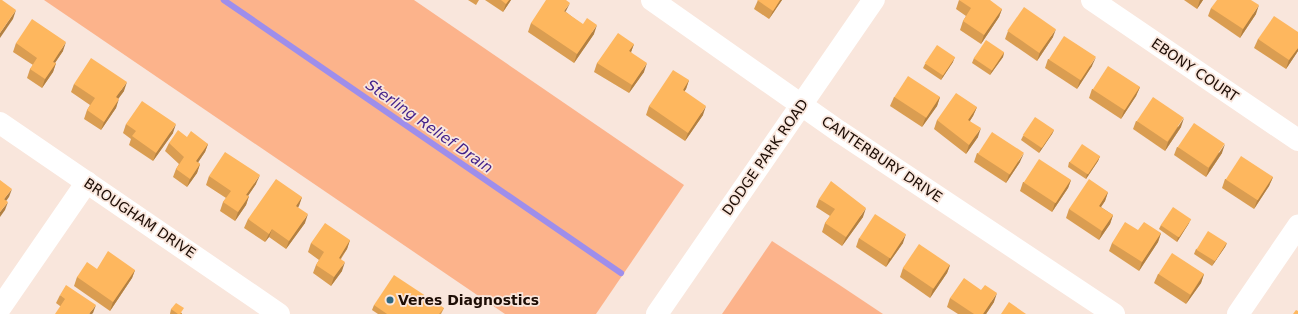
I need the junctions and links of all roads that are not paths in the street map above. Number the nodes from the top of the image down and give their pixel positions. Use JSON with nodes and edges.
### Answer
{"nodes":[{"id":1,"x":652,"y":0,"type":"edge"},
{"id":2,"x":874,"y":0,"type":"edge"},
{"id":3,"x":1092,"y":0,"type":"edge"},
{"id":4,"x":802,"y":104,"type":"junction"},
{"id":5,"x":0,"y":123,"type":"edge"},
{"id":6,"x":1298,"y":140,"type":"edge"},
{"id":7,"x":86,"y":182,"type":"junction"},
{"id":8,"x":1298,"y":226,"type":"edge"},
{"id":9,"x":0,"y":308,"type":"edge"},
{"id":10,"x":279,"y":314,"type":"edge"},
{"id":11,"x":657,"y":314,"type":"edge"},
{"id":12,"x":1114,"y":314,"type":"edge"},
{"id":13,"x":1238,"y":314,"type":"edge"}],
"edges":[{"from":1,"to":4,"type":"street","name":"CANTERBURY DRIVE"},
{"from":2,"to":4,"type":"street","name":"DODGE PARK ROAD"},
{"from":3,"to":6,"type":"street","name":"EBONY COURT"},
{"from":4,"to":11,"type":"street","name":"DODGE PARK ROAD"},
{"from":4,"to":12,"type":"street","name":"CANTERBURY DRIVE"},
{"from":5,"to":7,"type":"street","name":"BROUGHAM DRIVE"},
{"from":7,"to":9,"type":"street"},
{"from":7,"to":10,"type":"street","name":"BROUGHAM DRIVE"},
{"from":8,"to":13,"type":"street"}]}
